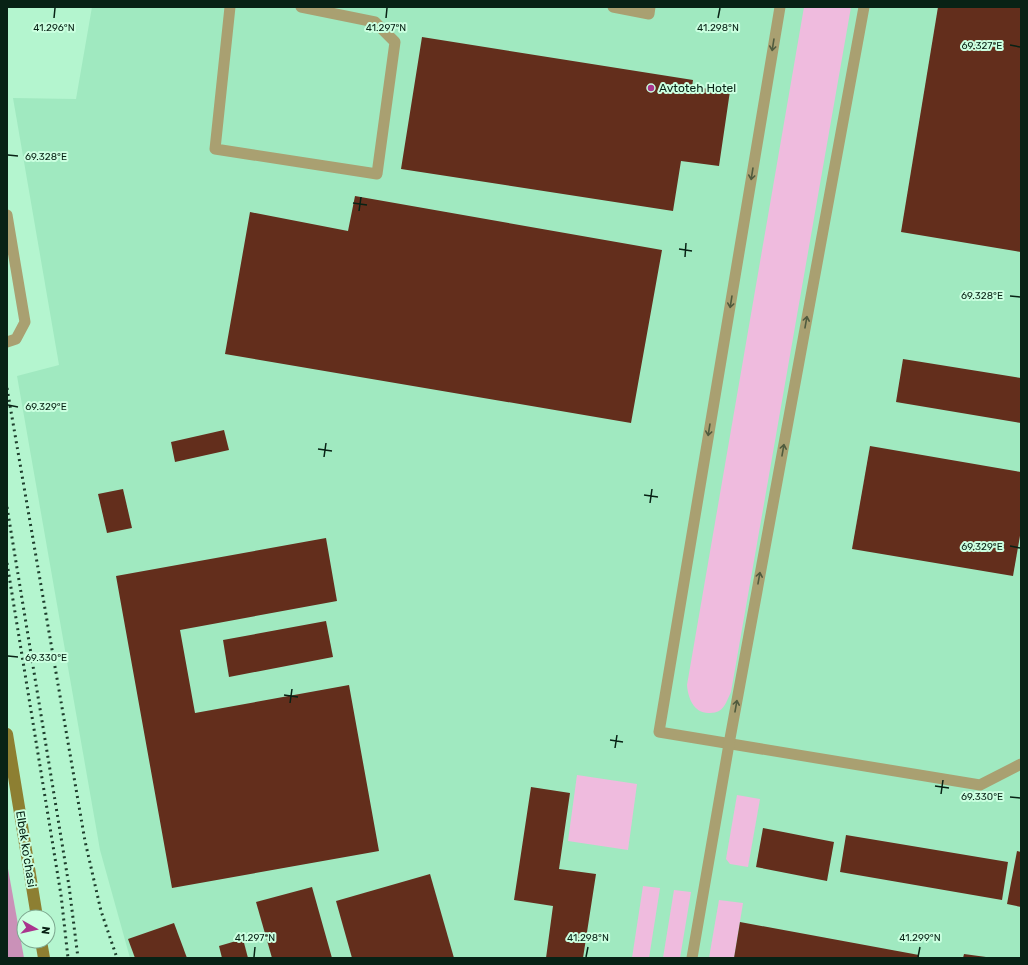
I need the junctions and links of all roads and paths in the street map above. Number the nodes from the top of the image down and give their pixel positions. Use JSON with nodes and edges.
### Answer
{"nodes":[{"id":1,"x":230,"y":7,"type":"edge"},
{"id":2,"x":301,"y":7,"type":"edge"},
{"id":3,"x":613,"y":7,"type":"edge"},
{"id":4,"x":650,"y":7,"type":"edge"},
{"id":5,"x":780,"y":7,"type":"edge"},
{"id":6,"x":864,"y":7,"type":"edge"},
{"id":7,"x":7,"y":215,"type":"edge"},
{"id":8,"x":7,"y":342,"type":"edge"},
{"id":9,"x":7,"y":734,"type":"edge"},
{"id":10,"x":729,"y":744,"type":"junction"},
{"id":11,"x":1021,"y":764,"type":"edge"},
{"id":12,"x":36,"y":909,"type":"edge"},
{"id":13,"x":692,"y":958,"type":"edge"}],
"edges":[{"from":1,"to":2,"type":"lane"},
{"from":3,"to":4,"type":"lane"},
{"from":5,"to":10,"type":"lane","one_way":true},
{"from":10,"to":6,"type":"lane","one_way":true},
{"from":7,"to":8,"type":"lane"},
{"from":9,"to":12,"type":"main road","name":"Elbek ko'chasi"},
{"from":10,"to":11,"type":"lane"},
{"from":10,"to":13,"type":"lane"}]}
